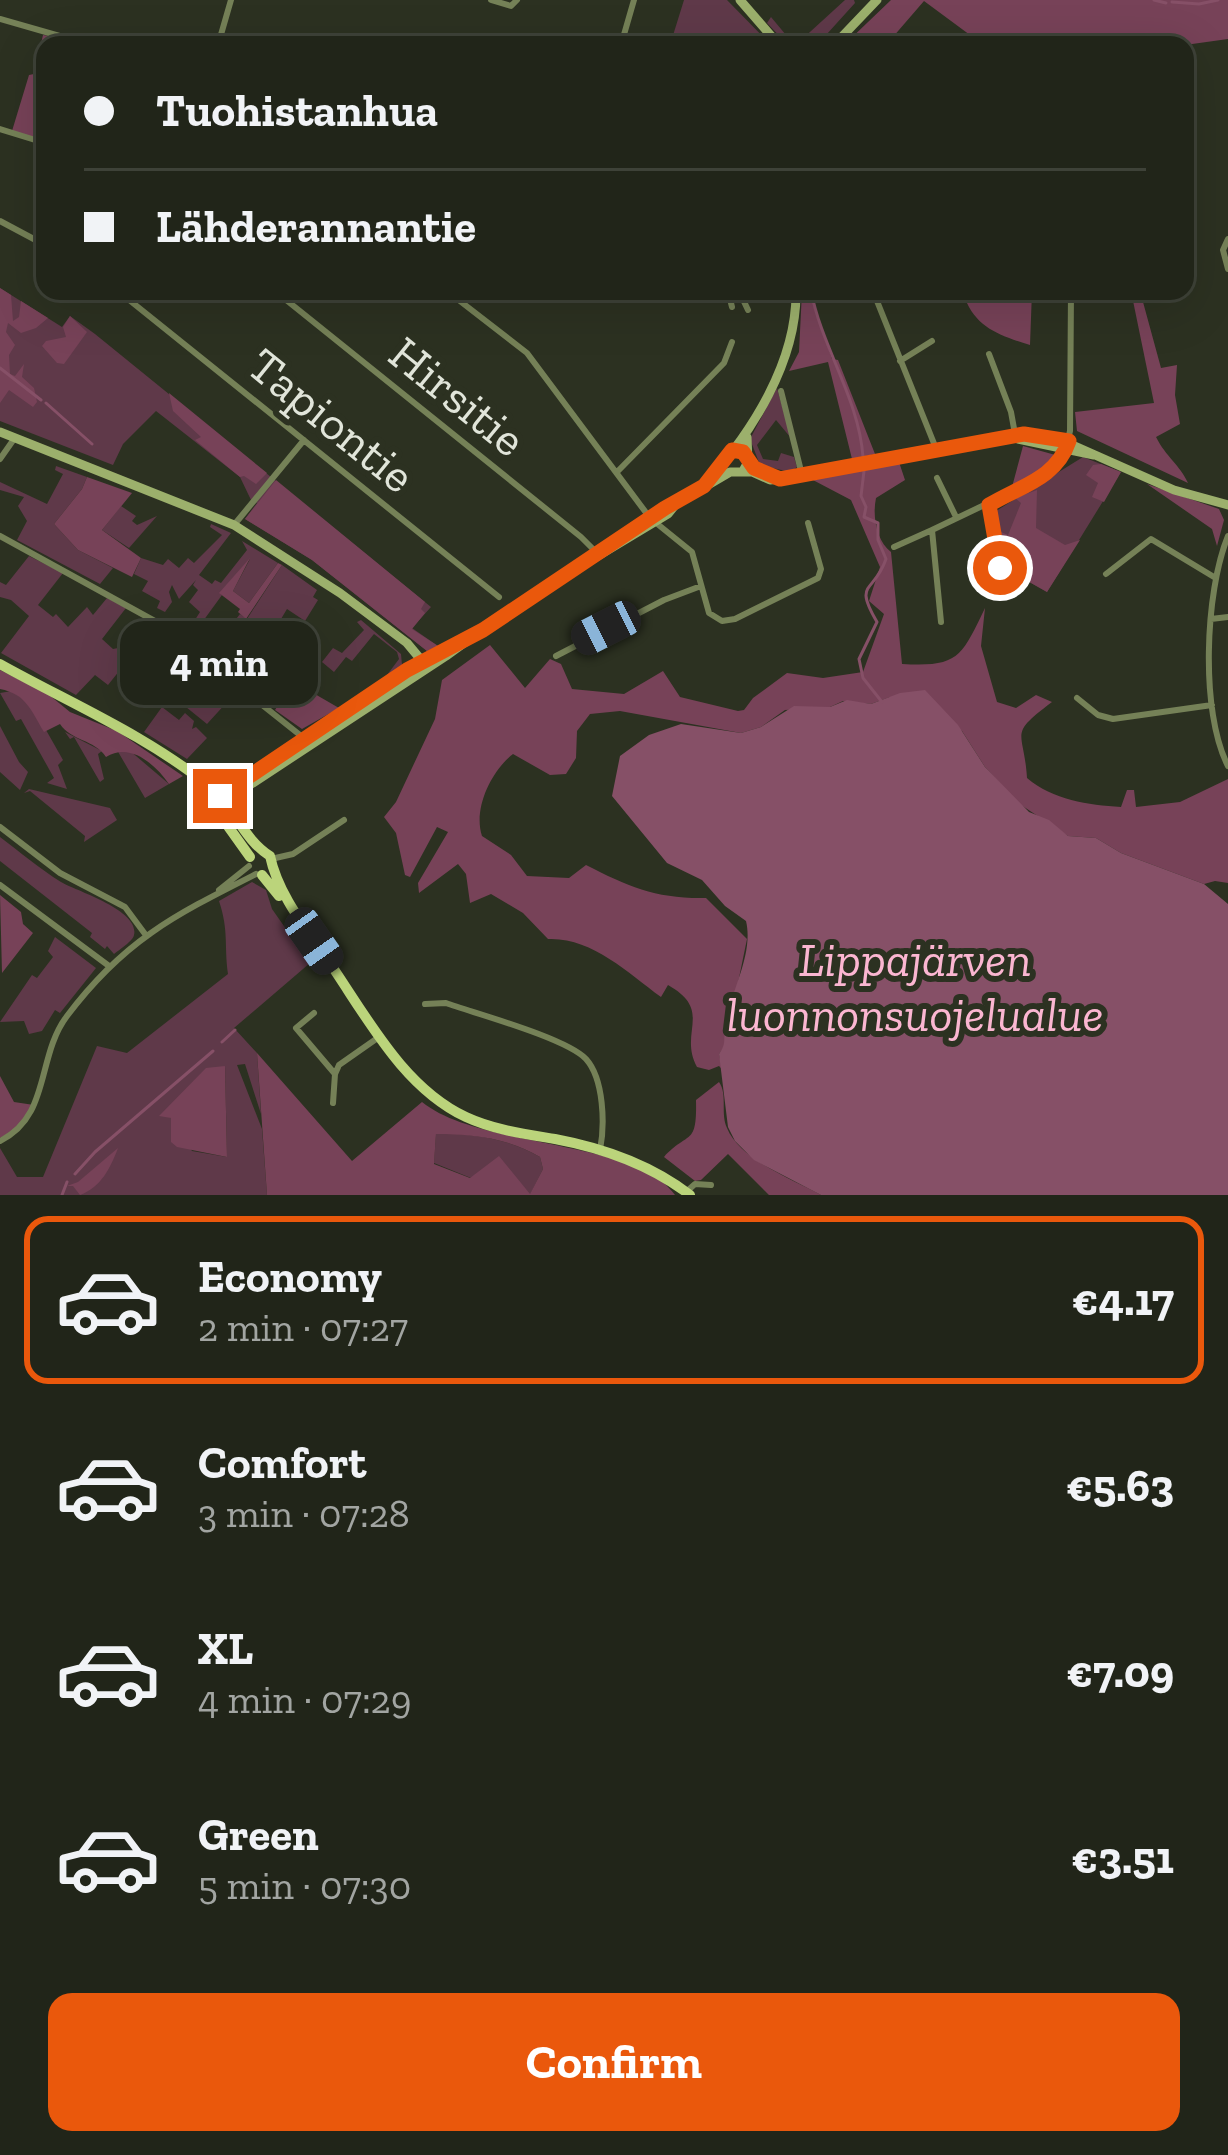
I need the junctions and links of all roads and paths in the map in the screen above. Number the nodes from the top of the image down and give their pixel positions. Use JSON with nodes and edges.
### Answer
{"nodes":[{"id":1,"x":231,"y":0,"type":"edge"},
{"id":2,"x":491,"y":0,"type":"edge"},
{"id":3,"x":518,"y":0,"type":"edge"},
{"id":4,"x":634,"y":0,"type":"edge"},
{"id":5,"x":740,"y":0,"type":"edge"},
{"id":6,"x":877,"y":0,"type":"edge"},
{"id":7,"x":0,"y":19,"type":"edge"},
{"id":8,"x":60,"y":36,"type":"edge"},
{"id":9,"x":221,"y":36,"type":"edge"},
{"id":10,"x":624,"y":36,"type":"edge"},
{"id":11,"x":770,"y":36,"type":"edge"},
{"id":12,"x":843,"y":36,"type":"edge"},
{"id":13,"x":0,"y":129,"type":"edge"},
{"id":14,"x":36,"y":140,"type":"edge"},
{"id":15,"x":0,"y":221,"type":"edge"},
{"id":16,"x":36,"y":239,"type":"edge"},
{"id":17,"x":1228,"y":239,"type":"edge"},
{"id":18,"x":1228,"y":269,"type":"edge"},
{"id":19,"x":133,"y":300,"type":"edge"},
{"id":20,"x":286,"y":300,"type":"edge"},
{"id":21,"x":459,"y":300,"type":"edge"},
{"id":22,"x":730,"y":300,"type":"edge"},
{"id":23,"x":743,"y":300,"type":"edge"},
{"id":24,"x":795,"y":300,"type":"edge"},
{"id":25,"x":876,"y":300,"type":"edge"},
{"id":26,"x":1071,"y":300,"type":"edge"},
{"id":27,"x":732,"y":307,"type":"dead end"},
{"id":28,"x":748,"y":310,"type":"dead end"},
{"id":29,"x":932,"y":341,"type":"dead end"},
{"id":30,"x":732,"y":342,"type":"dead end"},
{"id":31,"x":989,"y":353,"type":"dead end"},
{"id":32,"x":900,"y":361,"type":"junction"},
{"id":33,"x":782,"y":391,"type":"dead end"},
{"id":34,"x":747,"y":431,"type":"junction"},
{"id":35,"x":0,"y":432,"type":"edge"},
{"id":36,"x":1015,"y":438,"type":"junction"},
{"id":37,"x":14,"y":439,"type":"junction"},
{"id":38,"x":304,"y":440,"type":"junction"},
{"id":39,"x":1068,"y":445,"type":"junction"},
{"id":40,"x":937,"y":451,"type":"junction"},
{"id":41,"x":0,"y":459,"type":"edge"},
{"id":42,"x":738,"y":464,"type":"junction"},
{"id":43,"x":617,"y":472,"type":"junction"},
{"id":44,"x":802,"y":476,"type":"junction"},
{"id":45,"x":937,"y":478,"type":"dead end"},
{"id":46,"x":1228,"y":502,"type":"edge"},
{"id":47,"x":989,"y":505,"type":"junction"},
{"id":48,"x":956,"y":517,"type":"junction"},
{"id":49,"x":653,"y":520,"type":"junction"},
{"id":50,"x":808,"y":523,"type":"dead end"},
{"id":51,"x":234,"y":524,"type":"junction"},
{"id":52,"x":932,"y":530,"type":"junction"},
{"id":53,"x":0,"y":536,"type":"edge"},
{"id":54,"x":1228,"y":536,"type":"edge"},
{"id":55,"x":894,"y":547,"type":"dead end"},
{"id":56,"x":598,"y":555,"type":"junction"},
{"id":57,"x":1106,"y":574,"type":"dead end"},
{"id":58,"x":1002,"y":576,"type":"dead end"},
{"id":59,"x":1214,"y":577,"type":"junction"},
{"id":60,"x":701,"y":586,"type":"junction"},
{"id":61,"x":499,"y":598,"type":"dead end"},
{"id":62,"x":1228,"y":617,"type":"edge"},
{"id":63,"x":1210,"y":619,"type":"junction"},
{"id":64,"x":941,"y":622,"type":"dead end"},
{"id":65,"x":556,"y":656,"type":"dead end"},
{"id":66,"x":0,"y":664,"type":"edge"},
{"id":67,"x":421,"y":667,"type":"junction"},
{"id":68,"x":1077,"y":698,"type":"dead end"},
{"id":69,"x":1212,"y":704,"type":"junction"},
{"id":70,"x":309,"y":741,"type":"junction"},
{"id":71,"x":1228,"y":766,"type":"edge"},
{"id":72,"x":221,"y":802,"type":"junction"},
{"id":73,"x":344,"y":820,"type":"dead end"},
{"id":74,"x":0,"y":827,"type":"edge"},
{"id":75,"x":260,"y":864,"type":"junction"},
{"id":76,"x":0,"y":885,"type":"edge"},
{"id":77,"x":145,"y":934,"type":"junction"},
{"id":78,"x":109,"y":966,"type":"junction"},
{"id":79,"x":425,"y":1004,"type":"dead end"},
{"id":80,"x":314,"y":1013,"type":"dead end"},
{"id":81,"x":380,"y":1037,"type":"junction"},
{"id":82,"x":334,"y":1074,"type":"junction"},
{"id":83,"x":333,"y":1103,"type":"dead end"},
{"id":84,"x":0,"y":1141,"type":"edge"},
{"id":85,"x":600,"y":1151,"type":"junction"},
{"id":86,"x":711,"y":1185,"type":"dead end"},
{"id":87,"x":687,"y":1194,"type":"edge"}],
"edges":[{"from":1,"to":9,"type":"street"},
{"from":2,"to":3,"type":"street"},
{"from":4,"to":10,"type":"street"},
{"from":5,"to":11,"type":"street"},
{"from":6,"to":12,"type":"street"},
{"from":7,"to":8,"type":"street"},
{"from":13,"to":14,"type":"street"},
{"from":15,"to":16,"type":"street"},
{"from":17,"to":18,"type":"street"},
{"from":19,"to":38,"type":"street","name":"Tapiontie"},
{"from":20,"to":56,"type":"street","name":"Hirsitie"},
{"from":21,"to":43,"type":"street"},
{"from":22,"to":27,"type":"street"},
{"from":23,"to":28,"type":"street"},
{"from":24,"to":34,"type":"street"},
{"from":25,"to":32,"type":"street"},
{"from":26,"to":39,"type":"street"},
{"from":29,"to":32,"type":"street"},
{"from":30,"to":43,"type":"street"},
{"from":31,"to":36,"type":"street"},
{"from":32,"to":40,"type":"street"},
{"from":33,"to":44,"type":"street"},
{"from":34,"to":42,"type":"street"},
{"from":34,"to":42,"type":"street"},
{"from":35,"to":37,"type":"street"},
{"from":36,"to":39,"type":"street"},
{"from":36,"to":40,"type":"street"},
{"from":37,"to":41,"type":"street"},
{"from":37,"to":51,"type":"street"},
{"from":38,"to":51,"type":"street"},
{"from":38,"to":61,"type":"street","name":"Tapiontie"},
{"from":39,"to":46,"type":"street"},
{"from":39,"to":47,"type":"street"},
{"from":40,"to":44,"type":"street"},
{"from":42,"to":44,"type":"street"},
{"from":42,"to":49,"type":"street"},
{"from":43,"to":49,"type":"street"},
{"from":45,"to":48,"type":"street"},
{"from":47,"to":48,"type":"street"},
{"from":47,"to":58,"type":"street"},
{"from":48,"to":52,"type":"street"},
{"from":49,"to":56,"type":"street"},
{"from":49,"to":60,"type":"street"},
{"from":50,"to":60,"type":"street"},
{"from":51,"to":67,"type":"street"},
{"from":52,"to":55,"type":"street"},
{"from":52,"to":64,"type":"street"},
{"from":53,"to":70,"type":"street"},
{"from":54,"to":59,"type":"street"},
{"from":56,"to":67,"type":"street"},
{"from":57,"to":59,"type":"street"},
{"from":59,"to":63,"type":"street"},
{"from":60,"to":65,"type":"street"},
{"from":62,"to":63,"type":"street"},
{"from":63,"to":69,"type":"street"},
{"from":66,"to":72,"type":"main road"},
{"from":67,"to":70,"type":"street"},
{"from":68,"to":69,"type":"street"},
{"from":69,"to":71,"type":"street"},
{"from":70,"to":72,"type":"street"},
{"from":72,"to":75,"type":"main road"},
{"from":73,"to":75,"type":"street"},
{"from":74,"to":77,"type":"street"},
{"from":75,"to":77,"type":"street"},
{"from":75,"to":81,"type":"main road"},
{"from":76,"to":78,"type":"street"},
{"from":77,"to":78,"type":"street"},
{"from":78,"to":84,"type":"street"},
{"from":79,"to":85,"type":"street"},
{"from":80,"to":82,"type":"street"},
{"from":81,"to":82,"type":"street"},
{"from":81,"to":85,"type":"main road"},
{"from":82,"to":83,"type":"street"},
{"from":85,"to":87,"type":"main road"},
{"from":86,"to":87,"type":"street"}]}
